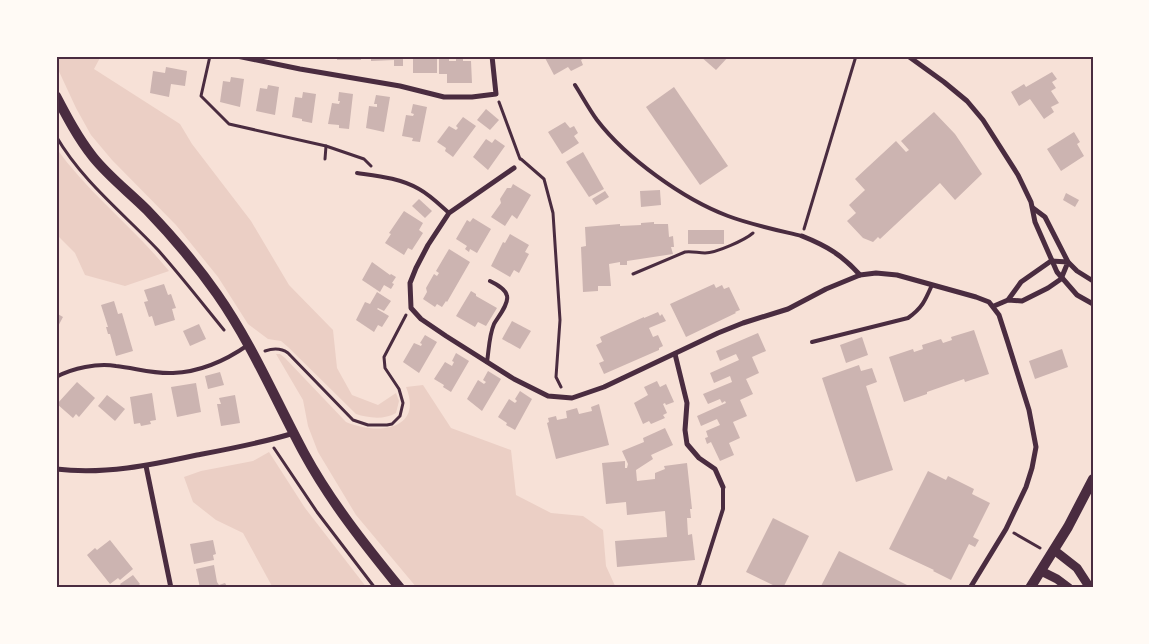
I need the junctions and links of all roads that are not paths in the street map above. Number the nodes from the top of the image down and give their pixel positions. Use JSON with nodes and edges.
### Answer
{"nodes":[{"id":1,"x":237,"y":56,"type":"edge"},
{"id":2,"x":492,"y":56,"type":"edge"},
{"id":3,"x":908,"y":56,"type":"edge"},
{"id":4,"x":575,"y":84,"type":"dead end"},
{"id":5,"x":56,"y":96,"type":"edge"},
{"id":6,"x":514,"y":168,"type":"road end"},
{"id":7,"x":358,"y":173,"type":"dead end"},
{"id":8,"x":1033,"y":208,"type":"junction"},
{"id":9,"x":450,"y":213,"type":"junction"},
{"id":10,"x":802,"y":236,"type":"joint"},
{"id":11,"x":1051,"y":261,"type":"junction"},
{"id":12,"x":1068,"y":262,"type":"junction"},
{"id":13,"x":860,"y":275,"type":"junction"},
{"id":14,"x":1061,"y":278,"type":"junction"},
{"id":15,"x":490,"y":280,"type":"dead end"},
{"id":16,"x":1093,"y":280,"type":"edge"},
{"id":17,"x":932,"y":285,"type":"junction"},
{"id":18,"x":1008,"y":300,"type":"junction"},
{"id":19,"x":1093,"y":304,"type":"edge"},
{"id":20,"x":994,"y":306,"type":"junction"},
{"id":21,"x":812,"y":342,"type":"dead end"},
{"id":22,"x":249,"y":345,"type":"junction"},
{"id":23,"x":675,"y":354,"type":"junction"},
{"id":24,"x":487,"y":362,"type":"junction"},
{"id":25,"x":56,"y":377,"type":"edge"},
{"id":26,"x":294,"y":433,"type":"junction"},
{"id":27,"x":146,"y":466,"type":"junction"},
{"id":28,"x":56,"y":469,"type":"edge"},
{"id":29,"x":1093,"y":479,"type":"edge"},
{"id":30,"x":723,"y":486,"type":"joint"},
{"id":31,"x":1054,"y":550,"type":"junction"},
{"id":32,"x":1041,"y":571,"type":"junction"},
{"id":33,"x":171,"y":588,"type":"edge"},
{"id":34,"x":400,"y":588,"type":"edge"},
{"id":35,"x":698,"y":588,"type":"edge"},
{"id":36,"x":970,"y":588,"type":"edge"},
{"id":37,"x":1030,"y":588,"type":"edge"},
{"id":38,"x":1069,"y":588,"type":"edge"},
{"id":39,"x":1090,"y":588,"type":"edge"}],
"edges":[{"from":1,"to":2,"type":"street"},
{"from":3,"to":8,"type":"street"},
{"from":4,"to":10,"type":"lane"},
{"from":5,"to":22,"type":"main road"},
{"from":6,"to":9,"type":"street"},
{"from":7,"to":9,"type":"lane"},
{"from":8,"to":11,"type":"street"},
{"from":8,"to":12,"type":"street"},
{"from":9,"to":24,"type":"street"},
{"from":10,"to":13,"type":"street"},
{"from":11,"to":12,"type":"street"},
{"from":11,"to":14,"type":"street"},
{"from":11,"to":18,"type":"street"},
{"from":12,"to":14,"type":"street"},
{"from":12,"to":16,"type":"street"},
{"from":13,"to":17,"type":"street"},
{"from":13,"to":23,"type":"street"},
{"from":14,"to":18,"type":"street"},
{"from":14,"to":19,"type":"street"},
{"from":15,"to":24,"type":"lane"},
{"from":17,"to":20,"type":"street"},
{"from":17,"to":21,"type":"lane"},
{"from":18,"to":20,"type":"street"},
{"from":20,"to":36,"type":"street"},
{"from":22,"to":25,"type":"lane"},
{"from":22,"to":26,"type":"main road"},
{"from":23,"to":24,"type":"street"},
{"from":23,"to":30,"type":"street"},
{"from":26,"to":27,"type":"street"},
{"from":26,"to":34,"type":"main road"},
{"from":27,"to":28,"type":"street"},
{"from":27,"to":33,"type":"street"},
{"from":29,"to":31,"type":"main road"},
{"from":30,"to":35,"type":"lane"},
{"from":31,"to":32,"type":"main road"},
{"from":31,"to":39,"type":"street"},
{"from":32,"to":37,"type":"main road"},
{"from":32,"to":38,"type":"street"}]}
